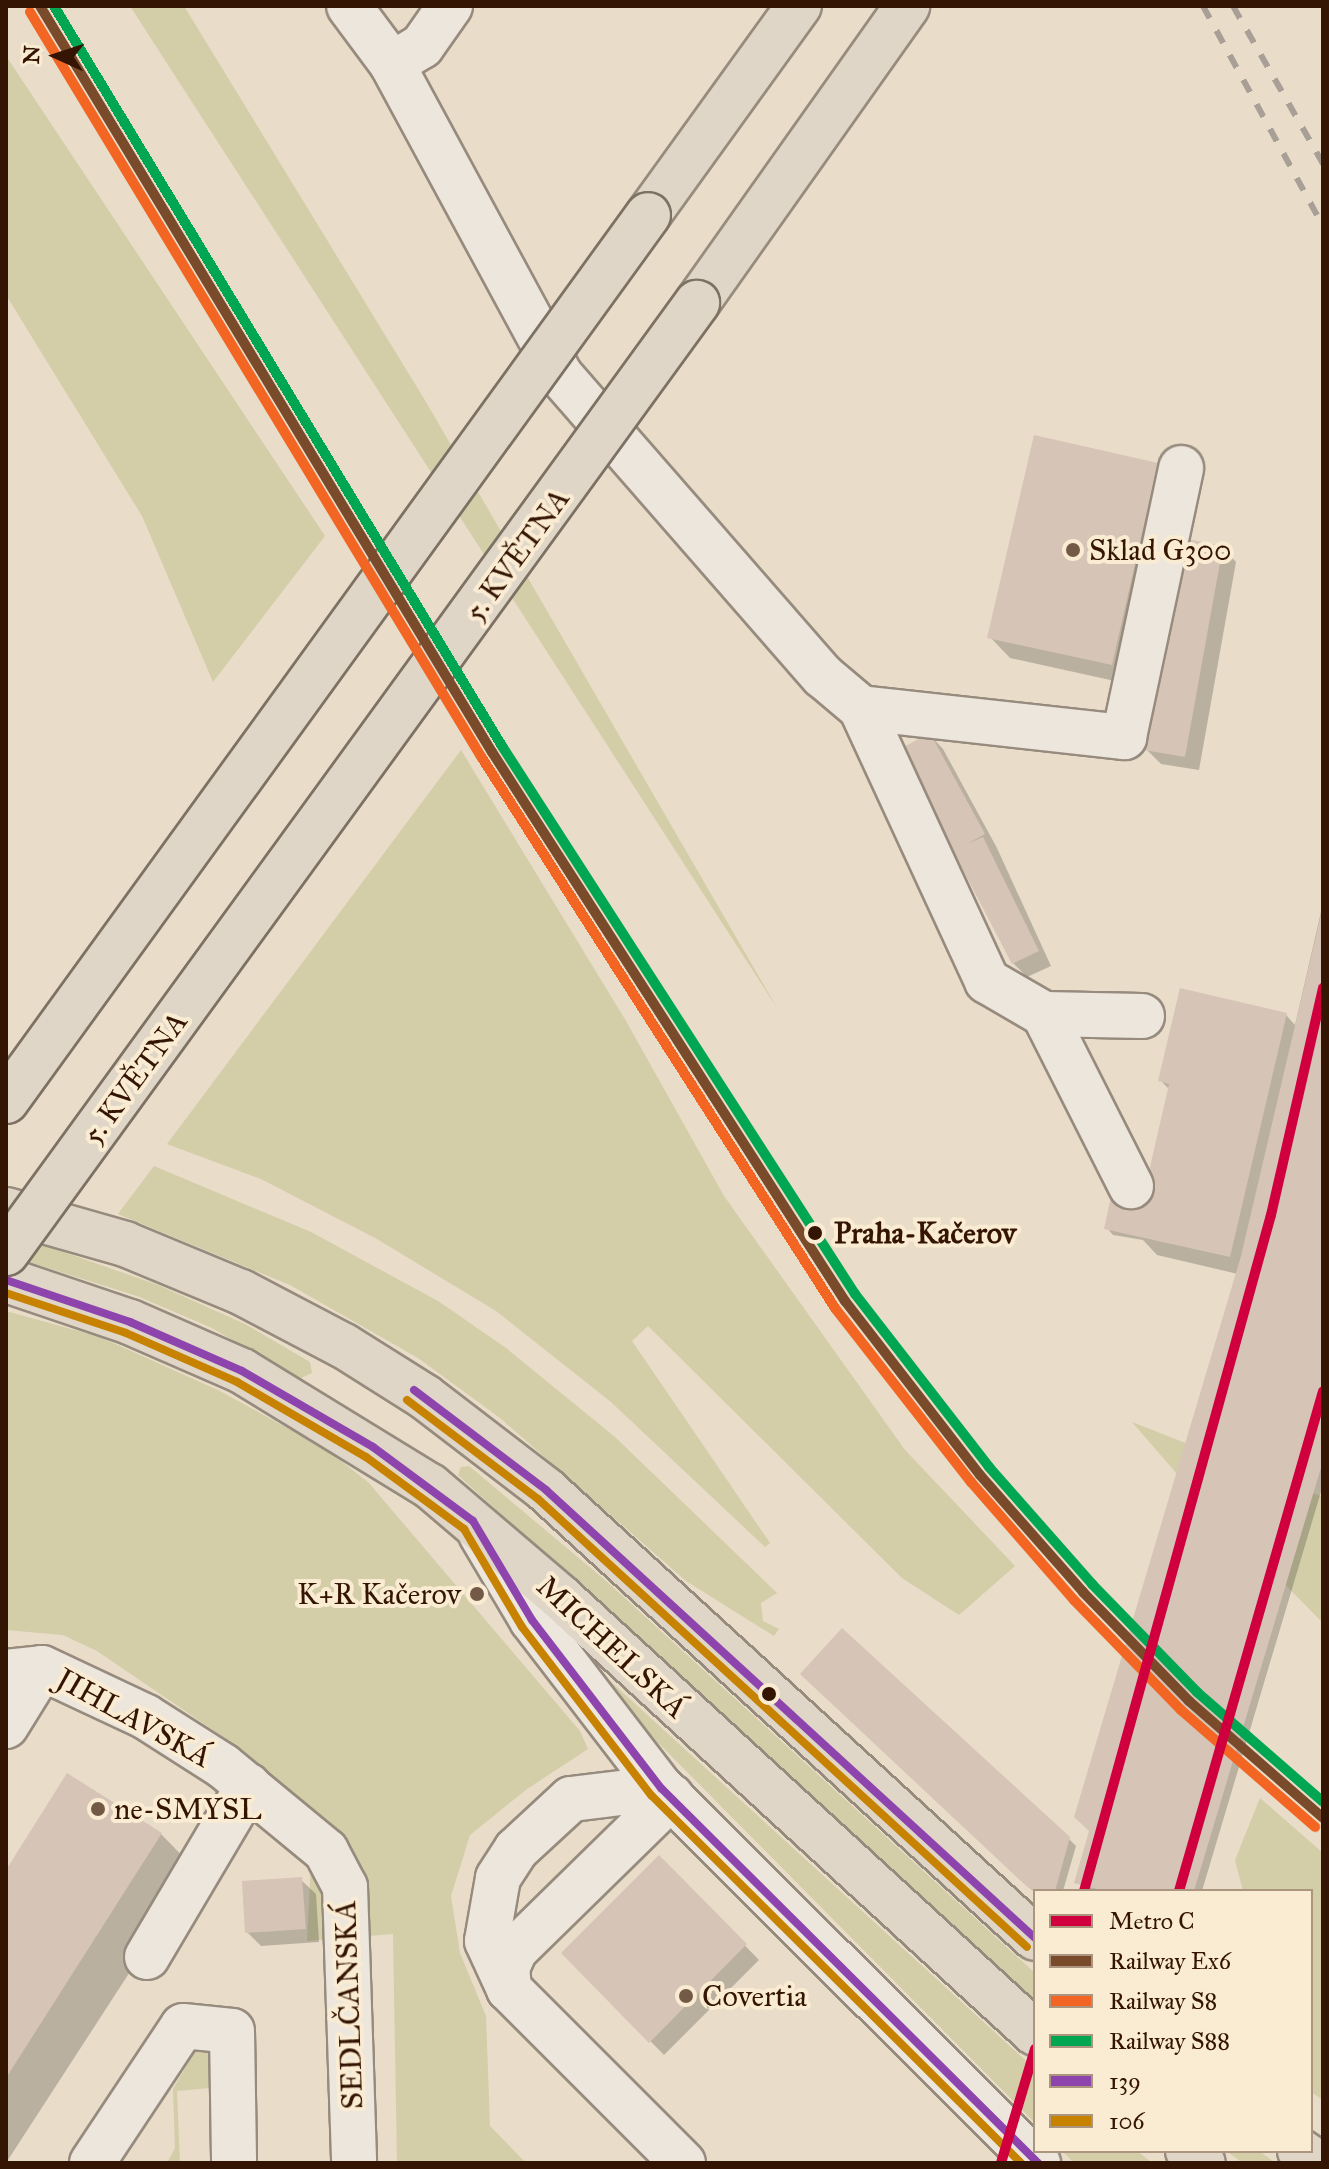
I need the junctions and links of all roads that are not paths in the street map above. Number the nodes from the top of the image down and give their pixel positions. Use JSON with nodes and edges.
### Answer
{"nodes":[{"id":1,"x":349,"y":6,"type":"edge"},
{"id":2,"x":450,"y":6,"type":"edge"},
{"id":3,"x":799,"y":6,"type":"edge"},
{"id":4,"x":907,"y":6,"type":"edge"},
{"id":5,"x":392,"y":64,"type":"junction"},
{"id":6,"x":1181,"y":468,"type":"dead end"},
{"id":7,"x":861,"y":708,"type":"junction"},
{"id":8,"x":1044,"y":1014,"type":"junction"},
{"id":9,"x":1142,"y":1016,"type":"dead end"},
{"id":10,"x":6,"y":1101,"type":"edge"},
{"id":11,"x":1131,"y":1186,"type":"dead end"},
{"id":12,"x":6,"y":1210,"type":"edge"},
{"id":13,"x":6,"y":1253,"type":"edge"},
{"id":14,"x":6,"y":1280,"type":"edge"},
{"id":15,"x":473,"y":1521,"type":"junction"},
{"id":16,"x":24,"y":1670,"type":"edge"},
{"id":17,"x":6,"y":1726,"type":"edge"},
{"id":18,"x":248,"y":1786,"type":"junction"},
{"id":19,"x":666,"y":1793,"type":"junction"},
{"id":20,"x":292,"y":1819,"type":"joint"},
{"id":21,"x":1033,"y":1936,"type":"edge"},
{"id":22,"x":147,"y":1957,"type":"dead end"},
{"id":23,"x":509,"y":1989,"type":"junction"},
{"id":24,"x":1033,"y":2031,"type":"edge"},
{"id":25,"x":92,"y":2163,"type":"edge"},
{"id":26,"x":234,"y":2163,"type":"edge"},
{"id":27,"x":354,"y":2163,"type":"edge"},
{"id":28,"x":683,"y":2163,"type":"edge"},
{"id":29,"x":1038,"y":2163,"type":"edge"}],
"edges":[{"from":1,"to":5,"type":"street"},
{"from":2,"to":5,"type":"street"},
{"from":3,"to":10,"type":"main road","bridge":true},
{"from":4,"to":13,"type":"main road","name":"5. KVĚTNA","bridge":true},
{"from":5,"to":7,"type":"street"},
{"from":6,"to":7,"type":"street"},
{"from":7,"to":8,"type":"street"},
{"from":8,"to":9,"type":"street"},
{"from":8,"to":11,"type":"street"},
{"from":12,"to":21,"type":"main road"},
{"from":14,"to":15,"type":"main road","name":"MICHELSKÁ"},
{"from":15,"to":19,"type":"street"},
{"from":15,"to":24,"type":"main road","name":"MICHELSKÁ"},
{"from":16,"to":17,"type":"street"},
{"from":16,"to":18,"type":"street","name":"JIHLAVSKÁ"},
{"from":18,"to":20,"type":"street","name":"JIHLAVSKÁ"},
{"from":18,"to":22,"type":"street"},
{"from":19,"to":23,"type":"street"},
{"from":19,"to":23,"type":"street"},
{"from":19,"to":29,"type":"street"},
{"from":20,"to":27,"type":"street","name":"SEDLČANSKÁ"},
{"from":23,"to":28,"type":"street"},
{"from":25,"to":26,"type":"street"}]}
